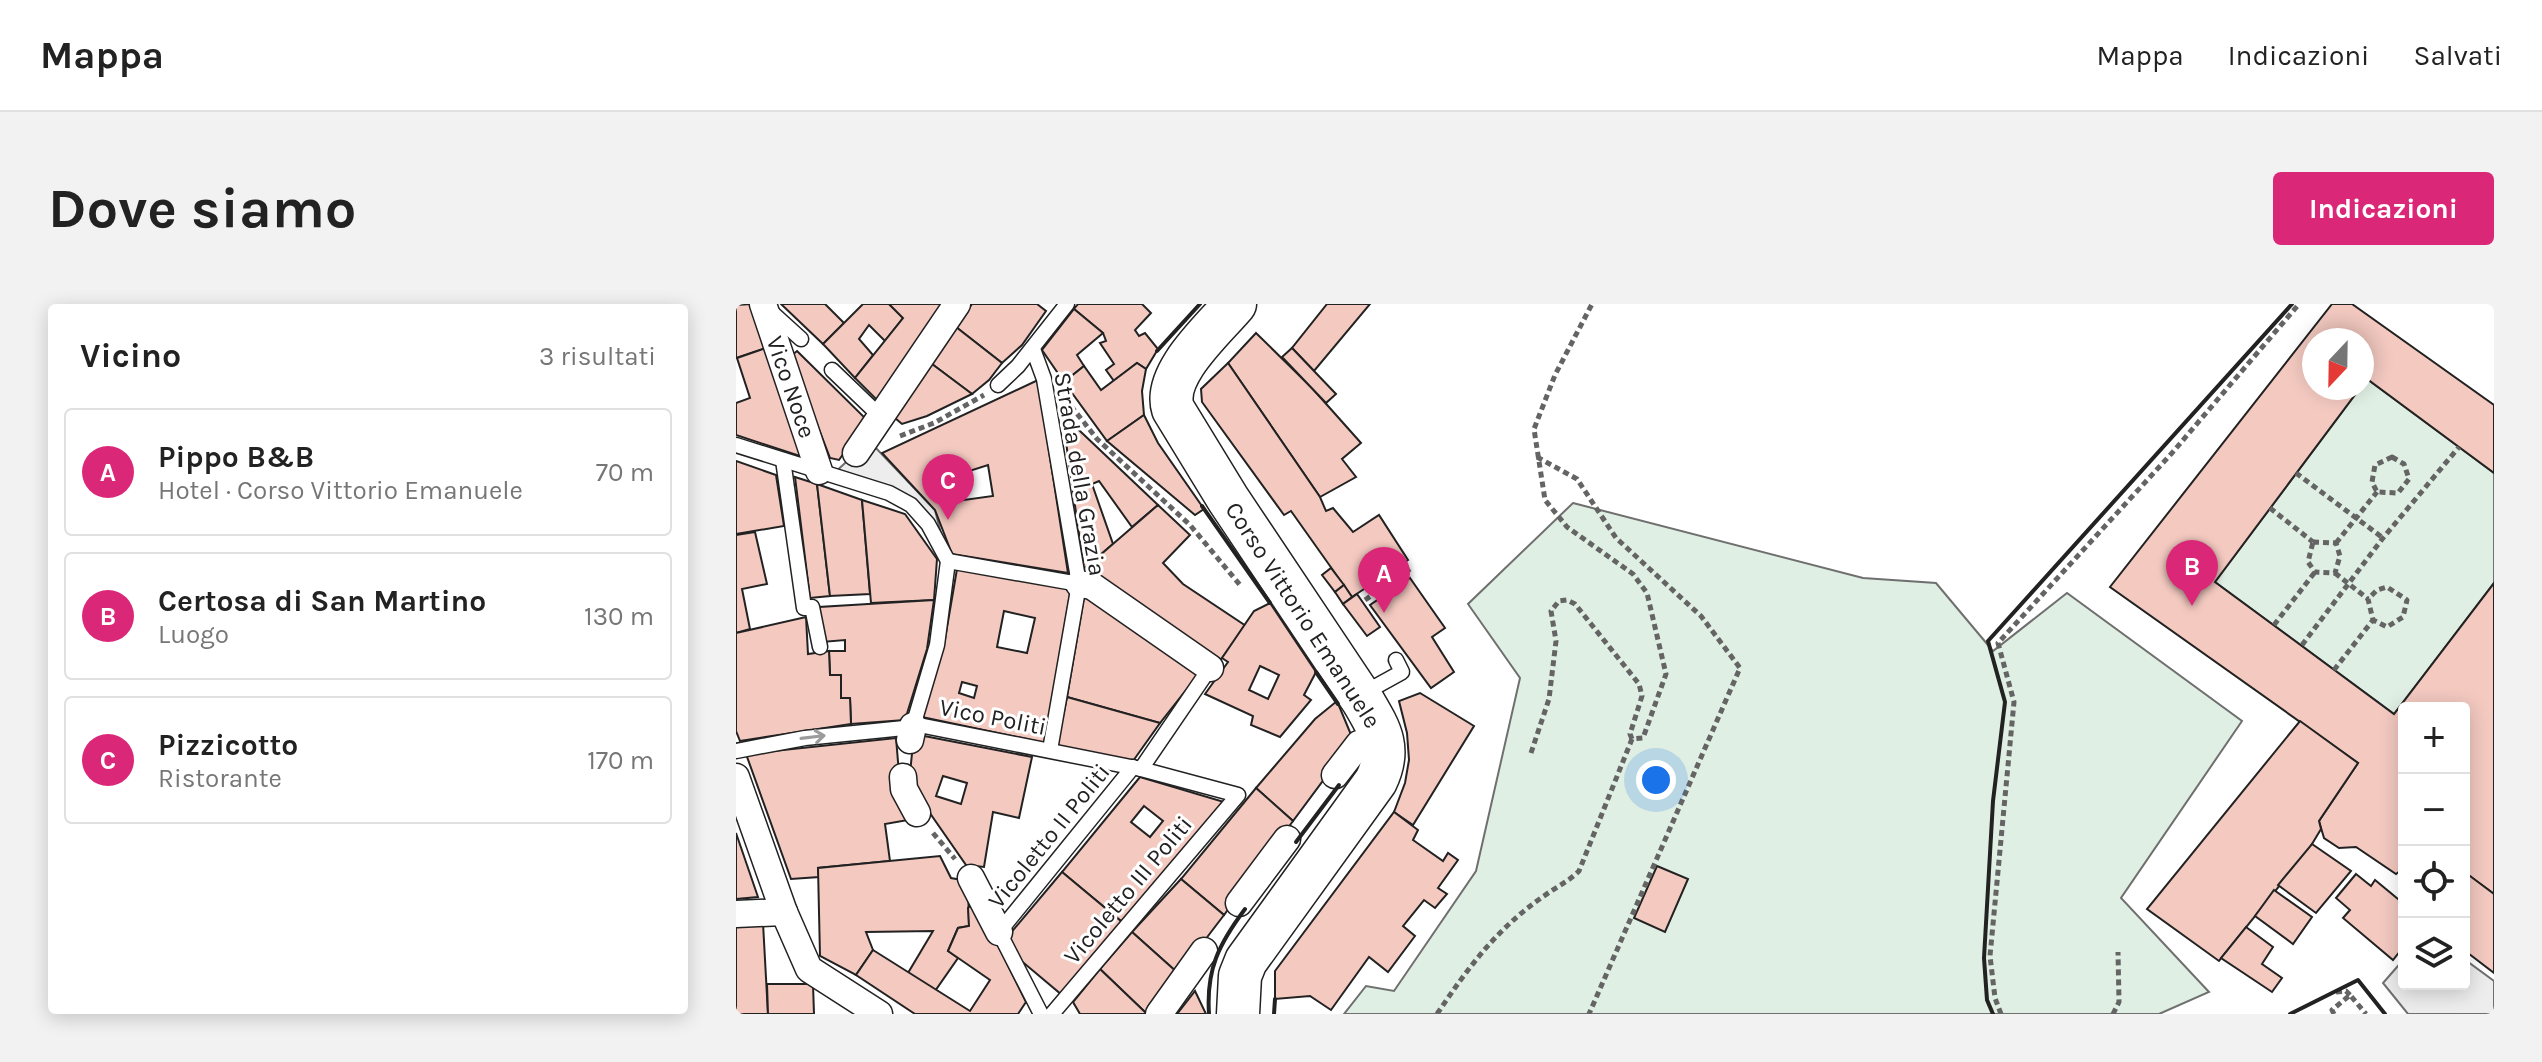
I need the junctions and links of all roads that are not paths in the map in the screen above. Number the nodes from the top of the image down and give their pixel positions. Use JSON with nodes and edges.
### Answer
{"nodes":[{"id":1,"x":957,"y":304,"type":"edge"},
{"id":2,"x":1067,"y":304,"type":"edge"},
{"id":3,"x":1235,"y":304,"type":"edge"},
{"id":4,"x":763,"y":305,"type":"edge"},
{"id":5,"x":801,"y":339,"type":"dead end"},
{"id":6,"x":1033,"y":349,"type":"junction"},
{"id":7,"x":832,"y":370,"type":"dead end"},
{"id":8,"x":998,"y":385,"type":"road end"},
{"id":9,"x":886,"y":428,"type":"junction"},
{"id":10,"x":736,"y":445,"type":"edge"},
{"id":11,"x":856,"y":453,"type":"joint"},
{"id":12,"x":783,"y":460,"type":"junction"},
{"id":13,"x":825,"y":473,"type":"junction"},
{"id":14,"x":948,"y":561,"type":"junction"},
{"id":15,"x":1079,"y":584,"type":"junction"},
{"id":16,"x":820,"y":647,"type":"dead end"},
{"id":17,"x":1396,"y":660,"type":"dead end"},
{"id":18,"x":1210,"y":668,"type":"joint"},
{"id":19,"x":1360,"y":695,"type":"junction"},
{"id":20,"x":911,"y":733,"type":"junction"},
{"id":21,"x":1359,"y":744,"type":"dead end"},
{"id":22,"x":1050,"y":750,"type":"junction"},
{"id":23,"x":736,"y":751,"type":"edge"},
{"id":24,"x":1137,"y":768,"type":"junction"},
{"id":25,"x":1335,"y":775,"type":"dead end"},
{"id":26,"x":736,"y":777,"type":"edge"},
{"id":27,"x":903,"y":777,"type":"dead end"},
{"id":28,"x":1238,"y":795,"type":"joint"},
{"id":29,"x":917,"y":813,"type":"road end"},
{"id":30,"x":1287,"y":839,"type":"dead end"},
{"id":31,"x":971,"y":878,"type":"road end"},
{"id":32,"x":1239,"y":903,"type":"dead end"},
{"id":33,"x":784,"y":912,"type":"junction"},
{"id":34,"x":736,"y":914,"type":"edge"},
{"id":35,"x":999,"y":932,"type":"junction"},
{"id":36,"x":1204,"y":951,"type":"dead end"},
{"id":37,"x":1164,"y":1007,"type":"edge"},
{"id":38,"x":879,"y":1014,"type":"edge"},
{"id":39,"x":1041,"y":1014,"type":"edge"},
{"id":40,"x":1052,"y":1014,"type":"edge"},
{"id":41,"x":1238,"y":1014,"type":"edge"}],
"edges":[{"from":1,"to":9,"type":"street"},
{"from":2,"to":6,"type":"lane"},
{"from":3,"to":19,"type":"main road","name":"Corso Vittorio Emanuele"},
{"from":4,"to":5,"type":"lane"},
{"from":4,"to":13,"type":"street","name":"Vico Noce"},
{"from":6,"to":8,"type":"lane"},
{"from":6,"to":15,"type":"lane","name":"Strada della Grazia"},
{"from":7,"to":9,"type":"lane"},
{"from":9,"to":11,"type":"street"},
{"from":10,"to":12,"type":"lane"},
{"from":11,"to":13,"type":"lane"},
{"from":12,"to":13,"type":"lane"},
{"from":12,"to":16,"type":"lane"},
{"from":13,"to":14,"type":"lane"},
{"from":14,"to":15,"type":"lane"},
{"from":14,"to":20,"type":"lane"},
{"from":15,"to":18,"type":"street"},
{"from":15,"to":22,"type":"lane","name":"Strada della Grazia"},
{"from":17,"to":19,"type":"lane"},
{"from":18,"to":24,"type":"lane","name":"Vicoletto II Politi"},
{"from":19,"to":41,"type":"main road","name":"Corso Vittorio Emanuele"},
{"from":20,"to":22,"type":"lane","name":"Vico Politi"},
{"from":23,"to":20,"type":"lane","name":"Vico Politi","one_way":true},
{"from":21,"to":25,"type":"street"},
{"from":22,"to":24,"type":"lane","name":"Vico Politi"},
{"from":24,"to":28,"type":"lane","name":"Vico Politi"},
{"from":24,"to":35,"type":"lane","name":"Vicoletto II Politi"},
{"from":26,"to":33,"type":"street"},
{"from":27,"to":29,"type":"street"},
{"from":28,"to":40,"type":"lane","name":"Vicoletto III Politi"},
{"from":30,"to":32,"type":"street"},
{"from":31,"to":35,"type":"street"},
{"from":33,"to":34,"type":"street"},
{"from":33,"to":38,"type":"street"},
{"from":35,"to":39,"type":"lane"},
{"from":36,"to":37,"type":"street"}]}
